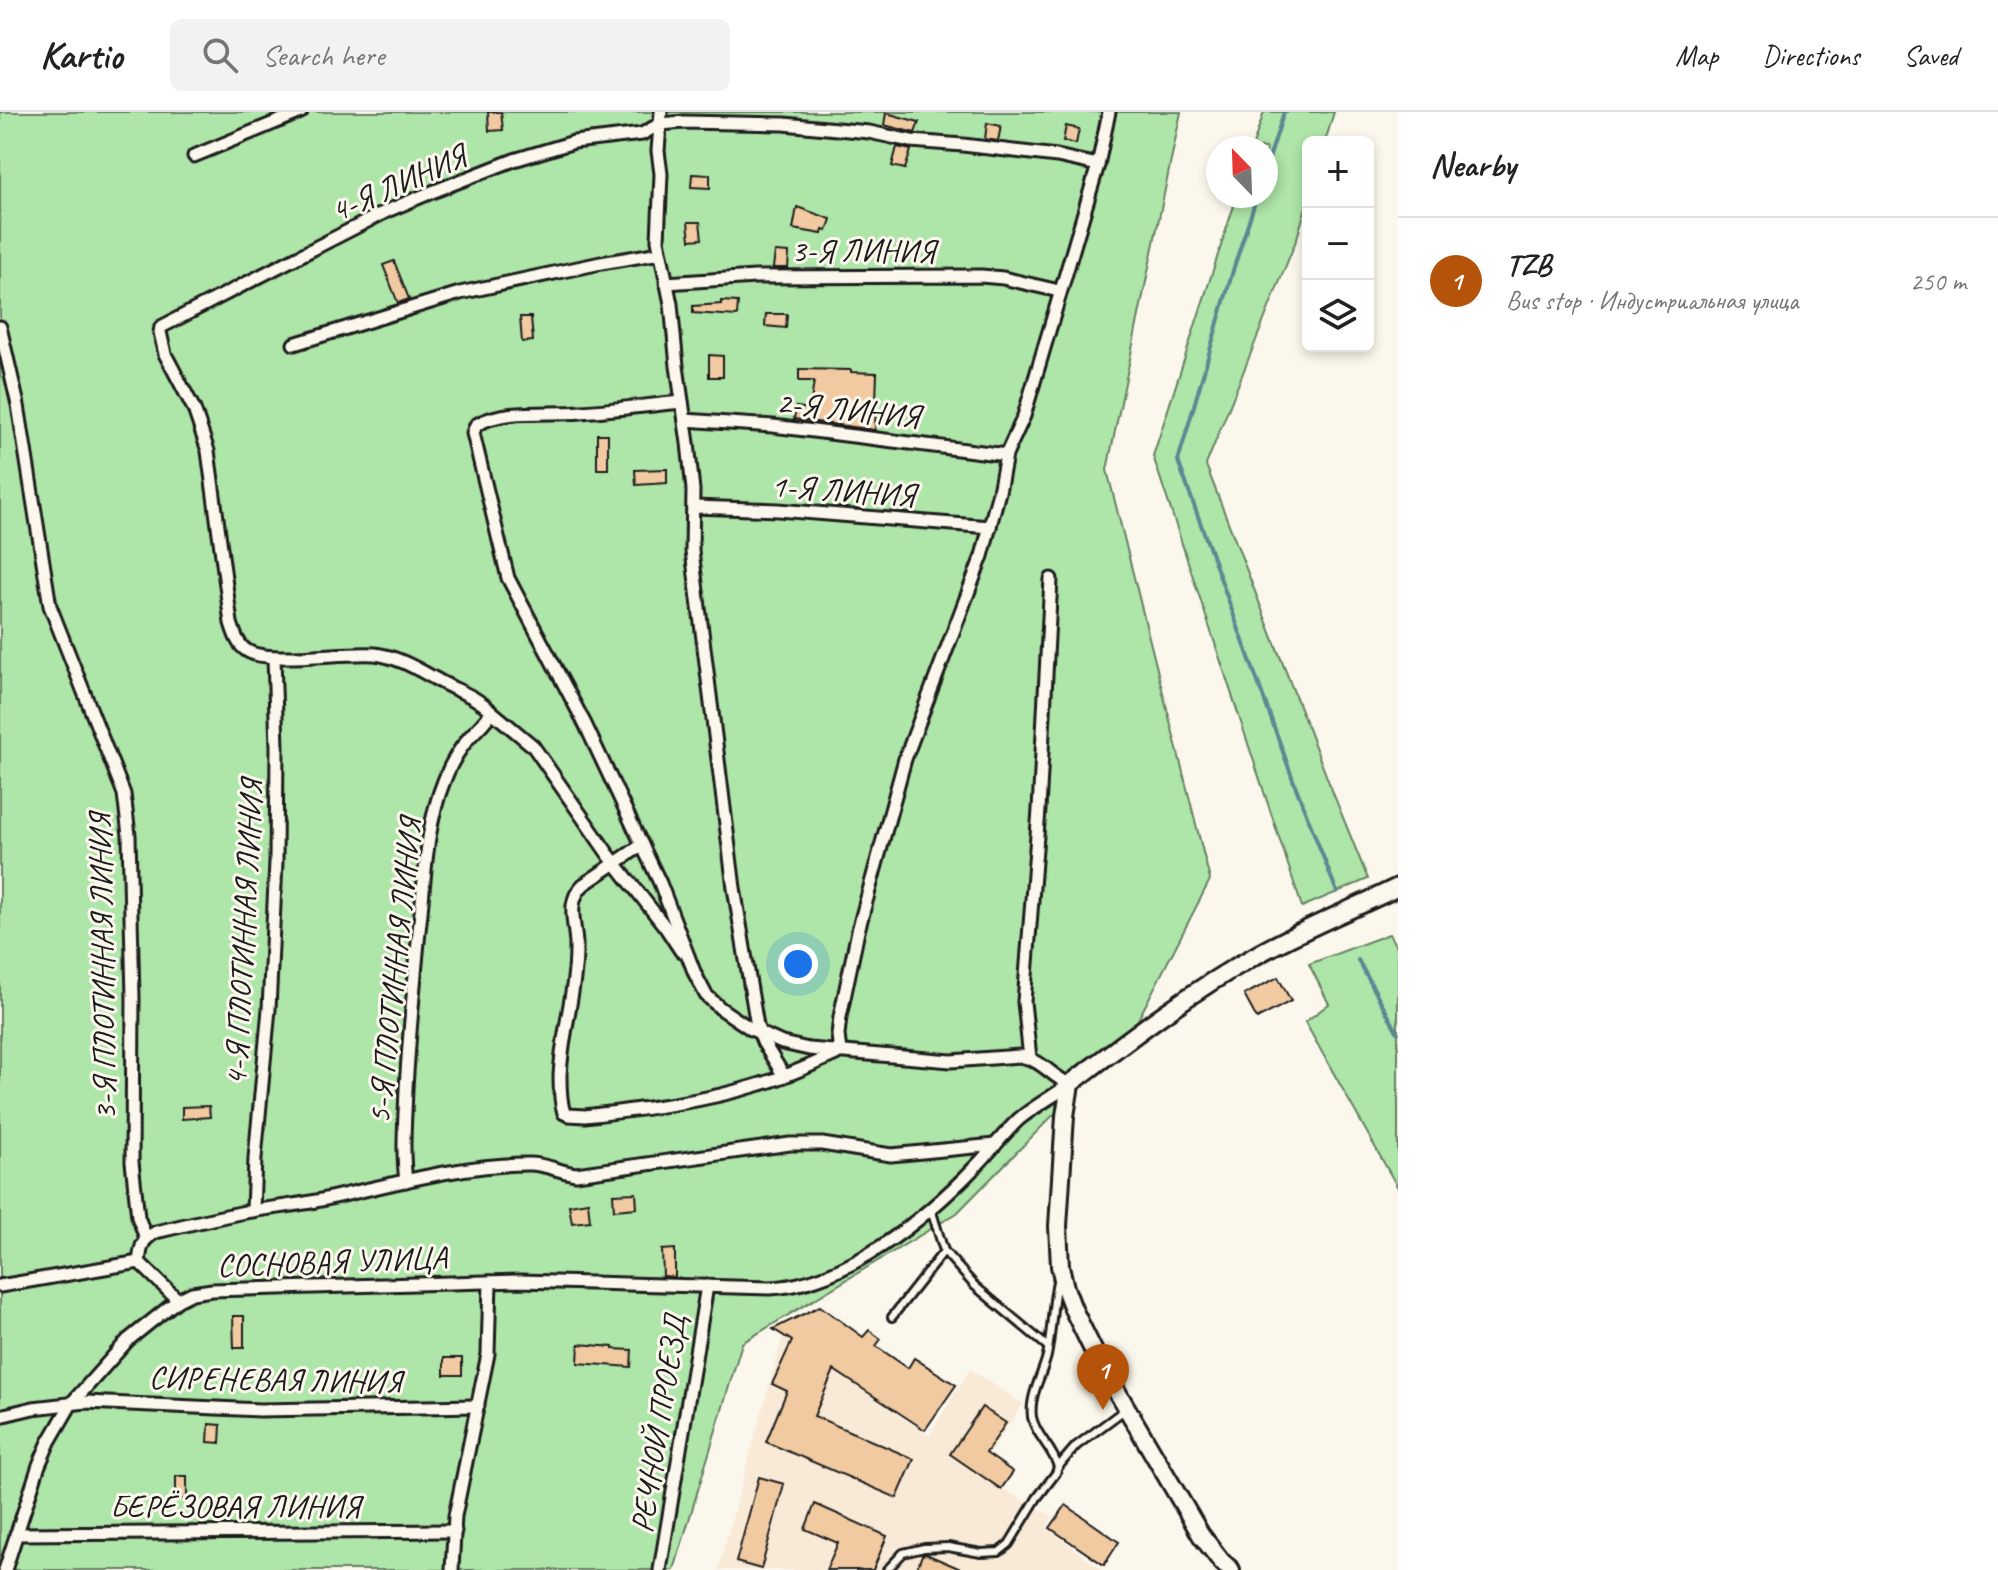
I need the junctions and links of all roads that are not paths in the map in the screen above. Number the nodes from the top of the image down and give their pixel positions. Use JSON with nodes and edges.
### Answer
{"nodes":[{"id":1,"x":301,"y":112,"type":"edge"},
{"id":2,"x":1109,"y":112,"type":"edge"},
{"id":3,"x":661,"y":118,"type":"edge"},
{"id":4,"x":194,"y":156,"type":"dead end"},
{"id":5,"x":1098,"y":165,"type":"junction"},
{"id":6,"x":660,"y":253,"type":"junction"},
{"id":7,"x":666,"y":283,"type":"junction"},
{"id":8,"x":1059,"y":291,"type":"junction"},
{"id":9,"x":0,"y":327,"type":"edge"},
{"id":10,"x":294,"y":344,"type":"dead end"},
{"id":11,"x":682,"y":402,"type":"junction"},
{"id":12,"x":685,"y":420,"type":"junction"},
{"id":13,"x":1006,"y":455,"type":"junction"},
{"id":14,"x":693,"y":507,"type":"junction"},
{"id":15,"x":990,"y":527,"type":"junction"},
{"id":16,"x":1051,"y":579,"type":"dead end"},
{"id":17,"x":274,"y":658,"type":"junction"},
{"id":18,"x":491,"y":711,"type":"junction"},
{"id":19,"x":642,"y":845,"type":"junction"},
{"id":20,"x":615,"y":863,"type":"junction"},
{"id":21,"x":1398,"y":887,"type":"edge"},
{"id":22,"x":695,"y":974,"type":"junction"},
{"id":23,"x":760,"y":1034,"type":"junction"},
{"id":24,"x":840,"y":1052,"type":"junction"},
{"id":25,"x":1030,"y":1058,"type":"junction"},
{"id":26,"x":784,"y":1076,"type":"junction"},
{"id":27,"x":1070,"y":1084,"type":"junction"},
{"id":28,"x":995,"y":1145,"type":"junction"},
{"id":29,"x":406,"y":1181,"type":"junction"},
{"id":30,"x":931,"y":1209,"type":"junction"},
{"id":31,"x":253,"y":1211,"type":"junction"},
{"id":32,"x":146,"y":1238,"type":"junction"},
{"id":33,"x":944,"y":1251,"type":"junction"},
{"id":34,"x":139,"y":1262,"type":"junction"},
{"id":35,"x":1060,"y":1266,"type":"junction"},
{"id":36,"x":490,"y":1282,"type":"junction"},
{"id":37,"x":0,"y":1286,"type":"edge"},
{"id":38,"x":707,"y":1286,"type":"junction"},
{"id":39,"x":178,"y":1300,"type":"junction"},
{"id":40,"x":892,"y":1317,"type":"dead end"},
{"id":41,"x":1048,"y":1347,"type":"junction"},
{"id":42,"x":71,"y":1404,"type":"junction"},
{"id":43,"x":478,"y":1406,"type":"junction"},
{"id":44,"x":1127,"y":1408,"type":"junction"},
{"id":45,"x":0,"y":1416,"type":"edge"},
{"id":46,"x":1058,"y":1467,"type":"junction"},
{"id":47,"x":455,"y":1531,"type":"junction"},
{"id":48,"x":16,"y":1534,"type":"junction"},
{"id":49,"x":5,"y":1570,"type":"edge"},
{"id":50,"x":452,"y":1570,"type":"edge"},
{"id":51,"x":660,"y":1570,"type":"edge"},
{"id":52,"x":887,"y":1570,"type":"edge"},
{"id":53,"x":1231,"y":1570,"type":"edge"}],
"edges":[{"from":1,"to":4,"type":"street"},
{"from":2,"to":5,"type":"street"},
{"from":3,"to":5,"type":"street","name":"4-Я ЛИНИЯ"},
{"from":3,"to":6,"type":"street"},
{"from":3,"to":17,"type":"street","name":"4-Я ЛИНИЯ"},
{"from":5,"to":8,"type":"street"},
{"from":6,"to":7,"type":"street"},
{"from":6,"to":10,"type":"street"},
{"from":7,"to":8,"type":"street","name":"3-Я ЛИНИЯ"},
{"from":7,"to":11,"type":"street"},
{"from":8,"to":13,"type":"street"},
{"from":9,"to":32,"type":"street","name":"3-Я ПЛОТИННАЯ ЛИНИЯ"},
{"from":11,"to":12,"type":"street"},
{"from":11,"to":19,"type":"street"},
{"from":12,"to":13,"type":"street","name":"2-Я ЛИНИЯ"},
{"from":12,"to":14,"type":"street"},
{"from":13,"to":15,"type":"street"},
{"from":14,"to":15,"type":"street","name":"1-Я ЛИНИЯ"},
{"from":14,"to":23,"type":"street"},
{"from":15,"to":24,"type":"street"},
{"from":16,"to":25,"type":"street"},
{"from":17,"to":18,"type":"street"},
{"from":17,"to":31,"type":"street","name":"4-Я ПЛОТИННАЯ ЛИНИЯ"},
{"from":18,"to":20,"type":"street"},
{"from":18,"to":29,"type":"street","name":"5-Я ПЛОТИННАЯ ЛИНИЯ"},
{"from":19,"to":20,"type":"street"},
{"from":19,"to":22,"type":"street"},
{"from":20,"to":22,"type":"street"},
{"from":20,"to":26,"type":"street"},
{"from":21,"to":27,"type":"main road"},
{"from":22,"to":23,"type":"street"},
{"from":23,"to":24,"type":"street"},
{"from":23,"to":26,"type":"street"},
{"from":24,"to":25,"type":"street"},
{"from":24,"to":26,"type":"street"},
{"from":25,"to":27,"type":"street"},
{"from":27,"to":28,"type":"street","name":"СОСНОВАЯ УЛИЦА"},
{"from":27,"to":35,"type":"main road"},
{"from":28,"to":29,"type":"street"},
{"from":28,"to":30,"type":"street","name":"СОСНОВАЯ УЛИЦА"},
{"from":29,"to":31,"type":"street"},
{"from":30,"to":33,"type":"lane"},
{"from":30,"to":38,"type":"street","name":"СОСНОВАЯ УЛИЦА"},
{"from":31,"to":32,"type":"street"},
{"from":32,"to":34,"type":"street"},
{"from":33,"to":40,"type":"lane"},
{"from":33,"to":41,"type":"lane"},
{"from":34,"to":37,"type":"street"},
{"from":34,"to":39,"type":"street"},
{"from":35,"to":41,"type":"lane"},
{"from":35,"to":44,"type":"main road"},
{"from":36,"to":38,"type":"street","name":"СОСНОВАЯ УЛИЦА"},
{"from":36,"to":39,"type":"street","name":"СОСНОВАЯ УЛИЦА"},
{"from":36,"to":43,"type":"street"},
{"from":38,"to":51,"type":"street","name":"РЕЧНОЙ ПРОЕЗД"},
{"from":39,"to":42,"type":"street"},
{"from":41,"to":46,"type":"lane"},
{"from":42,"to":43,"type":"street","name":"СИРЕНЕВАЯ ЛИНИЯ"},
{"from":42,"to":45,"type":"street","name":"СИРЕНЕВАЯ ЛИНИЯ"},
{"from":42,"to":48,"type":"street"},
{"from":43,"to":47,"type":"street"},
{"from":44,"to":46,"type":"lane"},
{"from":44,"to":53,"type":"main road"},
{"from":46,"to":52,"type":"lane"},
{"from":47,"to":48,"type":"street","name":"БЕРЁЗОВАЯ ЛИНИЯ"},
{"from":47,"to":50,"type":"street"},
{"from":48,"to":49,"type":"street"}]}
